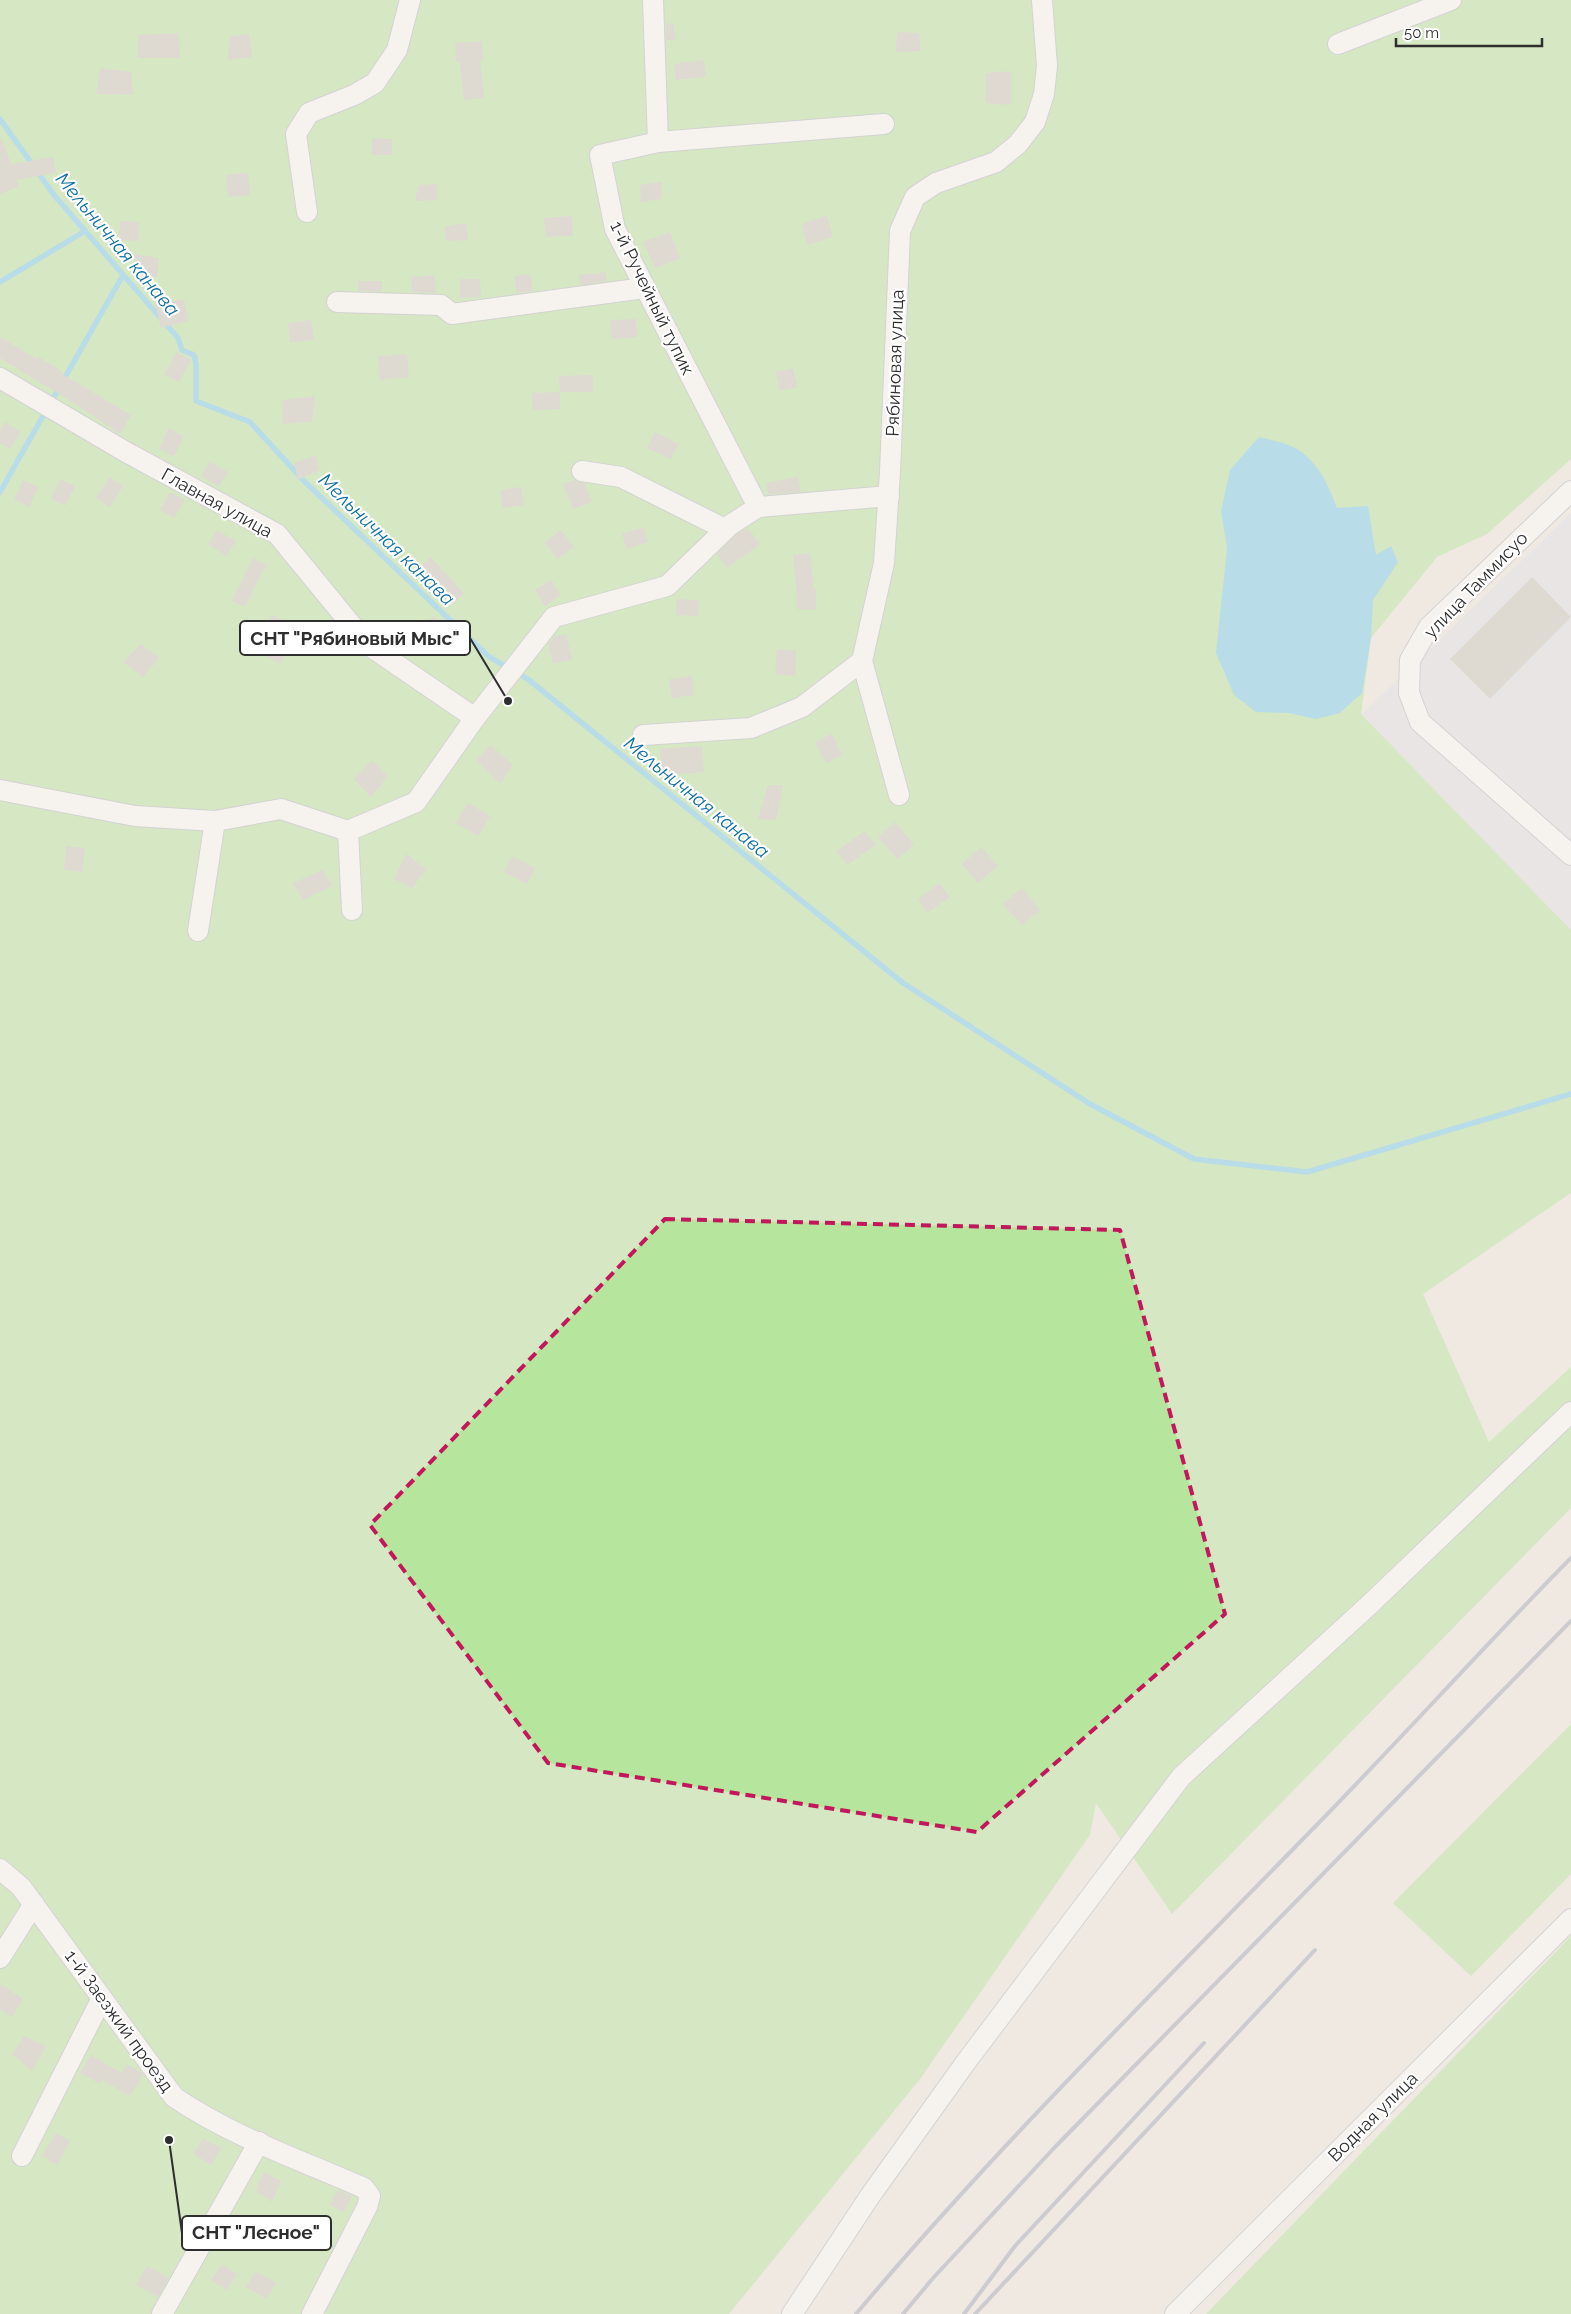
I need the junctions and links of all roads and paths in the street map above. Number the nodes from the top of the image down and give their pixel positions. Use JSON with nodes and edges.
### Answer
{"nodes":[{"id":1,"x":410,"y":0,"type":"edge"},
{"id":2,"x":653,"y":0,"type":"edge"},
{"id":3,"x":1042,"y":0,"type":"edge"},
{"id":4,"x":1451,"y":0,"type":"edge"},
{"id":5,"x":1338,"y":44,"type":"dead end"},
{"id":6,"x":884,"y":124,"type":"dead end"},
{"id":7,"x":658,"y":142,"type":"junction"},
{"id":8,"x":307,"y":212,"type":"dead end"},
{"id":9,"x":644,"y":288,"type":"junction"},
{"id":10,"x":337,"y":302,"type":"dead end"},
{"id":11,"x":0,"y":378,"type":"edge"},
{"id":12,"x":582,"y":471,"type":"dead end"},
{"id":13,"x":1571,"y":490,"type":"edge"},
{"id":14,"x":889,"y":496,"type":"junction"},
{"id":15,"x":758,"y":507,"type":"junction"},
{"id":16,"x":725,"y":529,"type":"junction"},
{"id":17,"x":862,"y":661,"type":"junction"},
{"id":18,"x":475,"y":718,"type":"junction"},
{"id":19,"x":643,"y":735,"type":"dead end"},
{"id":20,"x":0,"y":790,"type":"edge"},
{"id":21,"x":899,"y":795,"type":"dead end"},
{"id":22,"x":215,"y":821,"type":"junction"},
{"id":23,"x":348,"y":831,"type":"junction"},
{"id":24,"x":1571,"y":855,"type":"edge"},
{"id":25,"x":352,"y":910,"type":"dead end"},
{"id":26,"x":198,"y":930,"type":"dead end"},
{"id":27,"x":1571,"y":1412,"type":"edge"},
{"id":28,"x":0,"y":1869,"type":"edge"},
{"id":29,"x":34,"y":1904,"type":"junction"},
{"id":30,"x":1571,"y":1919,"type":"edge"},
{"id":31,"x":0,"y":1958,"type":"edge"},
{"id":32,"x":102,"y":1998,"type":"junction"},
{"id":33,"x":259,"y":2142,"type":"junction"},
{"id":34,"x":22,"y":2156,"type":"dead end"},
{"id":35,"x":162,"y":2314,"type":"edge"},
{"id":36,"x":312,"y":2314,"type":"edge"},
{"id":37,"x":792,"y":2314,"type":"edge"},
{"id":38,"x":1175,"y":2314,"type":"edge"}],
"edges":[{"from":1,"to":8,"type":"street"},
{"from":2,"to":7,"type":"street"},
{"from":3,"to":14,"type":"street","name":"Рябиновая улица"},
{"from":4,"to":5,"type":"street"},
{"from":6,"to":7,"type":"street"},
{"from":7,"to":9,"type":"street","name":"1-й Ручейный тупик"},
{"from":9,"to":10,"type":"street"},
{"from":9,"to":15,"type":"street","name":"1-й Ручейный тупик"},
{"from":11,"to":18,"type":"street","name":"Главная улица"},
{"from":12,"to":16,"type":"street"},
{"from":13,"to":24,"type":"street","name":"улица Таммисуо"},
{"from":14,"to":15,"type":"street"},
{"from":14,"to":17,"type":"street","name":"Рябиновая улица"},
{"from":15,"to":16,"type":"street"},
{"from":16,"to":18,"type":"street"},
{"from":17,"to":19,"type":"street"},
{"from":17,"to":21,"type":"street","name":"Рябиновая улица"},
{"from":18,"to":23,"type":"street"},
{"from":20,"to":22,"type":"street"},
{"from":22,"to":23,"type":"street"},
{"from":22,"to":26,"type":"street"},
{"from":23,"to":25,"type":"street"},
{"from":27,"to":37,"type":"street"},
{"from":28,"to":29,"type":"street","name":"1-й Заезжий проезд"},
{"from":29,"to":31,"type":"street"},
{"from":29,"to":32,"type":"street","name":"1-й Заезжий проезд"},
{"from":30,"to":38,"type":"street","name":"Водная улица"},
{"from":32,"to":33,"type":"street","name":"1-й Заезжий проезд"},
{"from":32,"to":34,"type":"street"},
{"from":33,"to":35,"type":"street"},
{"from":33,"to":36,"type":"street","name":"1-й Заезжий проезд"}]}
